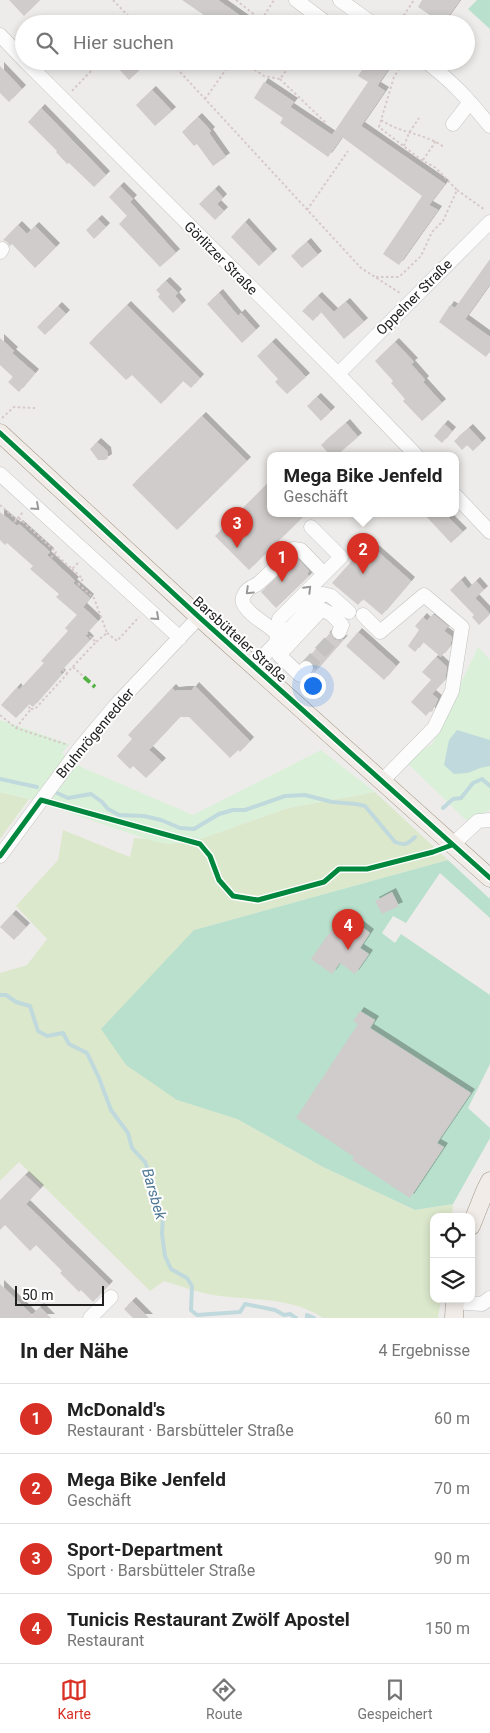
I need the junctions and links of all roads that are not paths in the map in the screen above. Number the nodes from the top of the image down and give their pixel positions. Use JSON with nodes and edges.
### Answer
{"nodes":[{"id":1,"x":296,"y":0,"type":"edge"},
{"id":2,"x":340,"y":0,"type":"edge"},
{"id":3,"x":316,"y":15,"type":"edge"},
{"id":4,"x":361,"y":15,"type":"edge"},
{"id":5,"x":0,"y":35,"type":"edge"},
{"id":6,"x":15,"y":51,"type":"edge"},
{"id":7,"x":33,"y":70,"type":"edge"},
{"id":8,"x":437,"y":70,"type":"edge"},
{"id":9,"x":470,"y":102,"type":"junction"},
{"id":10,"x":453,"y":124,"type":"dead end"},
{"id":11,"x":490,"y":126,"type":"edge"},
{"id":12,"x":490,"y":222,"type":"edge"},
{"id":13,"x":338,"y":374,"type":"junction"},
{"id":14,"x":0,"y":433,"type":"edge"},
{"id":15,"x":413,"y":452,"type":"edge"},
{"id":16,"x":0,"y":474,"type":"edge"},
{"id":17,"x":459,"y":499,"type":"edge"},
{"id":18,"x":311,"y":527,"type":"dead end"},
{"id":19,"x":490,"y":532,"type":"edge"},
{"id":20,"x":324,"y":574,"type":"junction"},
{"id":21,"x":317,"y":607,"type":"junction"},
{"id":22,"x":199,"y":618,"type":"junction"},
{"id":23,"x":339,"y":632,"type":"dead end"},
{"id":24,"x":180,"y":638,"type":"junction"},
{"id":25,"x":276,"y":638,"type":"junction"},
{"id":26,"x":254,"y":667,"type":"junction"},
{"id":27,"x":306,"y":668,"type":"dead end"},
{"id":28,"x":381,"y":782,"type":"junction"},
{"id":29,"x":490,"y":820,"type":"edge"},
{"id":30,"x":452,"y":846,"type":"junction"},
{"id":31,"x":2,"y":851,"type":"edge"},
{"id":32,"x":490,"y":878,"type":"edge"},
{"id":33,"x":490,"y":1182,"type":"edge"},
{"id":34,"x":475,"y":1217,"type":"edge"},
{"id":35,"x":111,"y":1297,"type":"dead end"},
{"id":36,"x":490,"y":1298,"type":"edge"},
{"id":37,"x":454,"y":1306,"type":"edge"},
{"id":38,"x":90,"y":1318,"type":"edge"}],
"edges":[{"from":1,"to":3,"type":"street"},
{"from":2,"to":4,"type":"street"},
{"from":5,"to":6,"type":"street","name":"Görlitzer Straße"},
{"from":7,"to":13,"type":"street","name":"Görlitzer Straße"},
{"from":8,"to":9,"type":"street"},
{"from":9,"to":10,"type":"street"},
{"from":9,"to":11,"type":"street"},
{"from":12,"to":13,"type":"street","name":"Oppelner Straße"},
{"from":13,"to":15,"type":"street","name":"Görlitzer Straße"},
{"from":14,"to":22,"type":"main road","name":"Barsbütteler Straße"},
{"from":16,"to":24,"type":"street","one_way":true},
{"from":17,"to":19,"type":"street"},
{"from":18,"to":20,"type":"street"},
{"from":25,"to":20,"type":"street","one_way":true},
{"from":20,"to":25,"type":"street","one_way":true},
{"from":21,"to":23,"type":"street"},
{"from":21,"to":25,"type":"street"},
{"from":21,"to":27,"type":"street"},
{"from":21,"to":28,"type":"street"},
{"from":22,"to":24,"type":"street","name":"Bruhnrögenredder"},
{"from":22,"to":26,"type":"main road","name":"Barsbütteler Straße"},
{"from":24,"to":31,"type":"street","name":"Bruhnrögenredder"},
{"from":25,"to":26,"type":"street"},
{"from":26,"to":28,"type":"main road","name":"Barsbütteler Straße"},
{"from":28,"to":30,"type":"main road","name":"Barsbütteler Straße"},
{"from":29,"to":30,"type":"street"},
{"from":30,"to":32,"type":"main road","name":"Barsbütteler Straße"},
{"from":33,"to":34,"type":"main road"},
{"from":35,"to":38,"type":"street"},
{"from":36,"to":37,"type":"street"}]}
